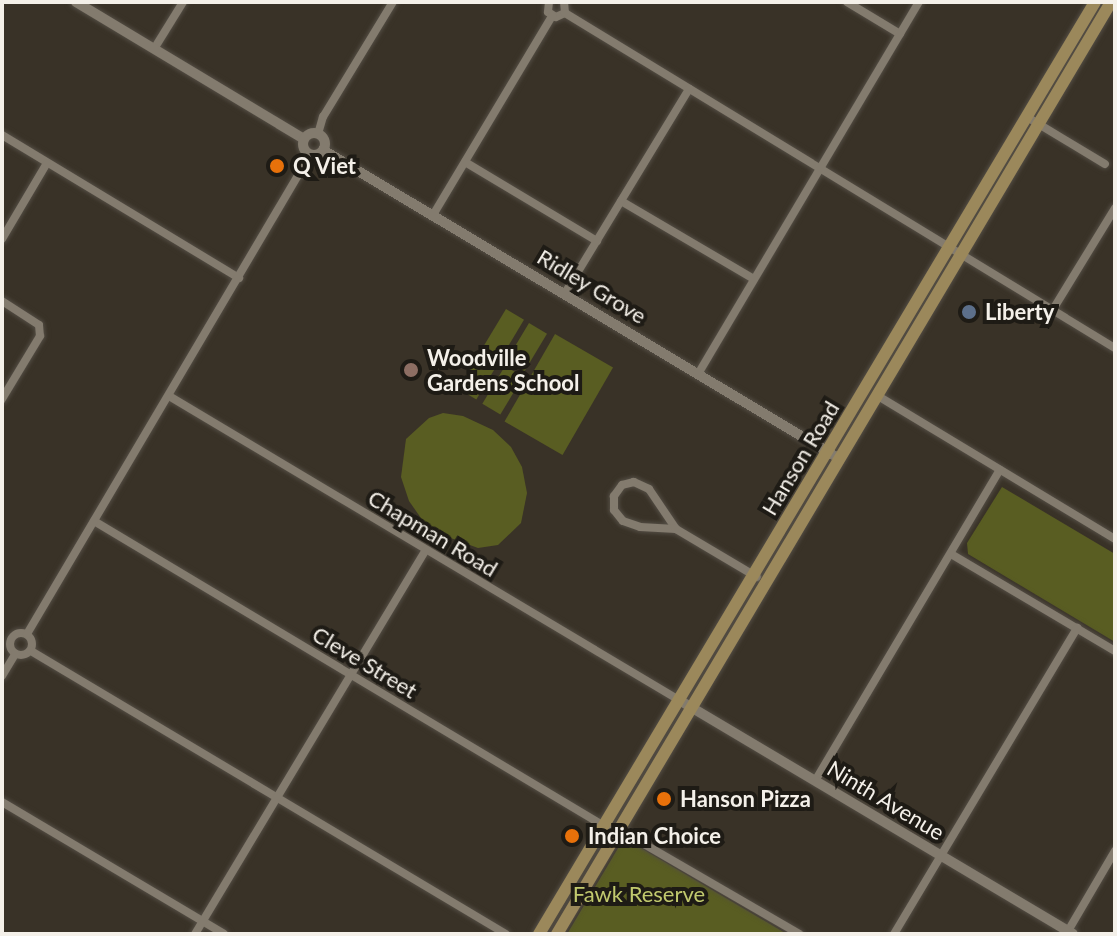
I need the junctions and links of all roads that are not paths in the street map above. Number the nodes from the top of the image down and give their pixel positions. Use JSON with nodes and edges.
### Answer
{"nodes":[{"id":1,"x":76,"y":2,"type":"edge"},
{"id":2,"x":183,"y":2,"type":"edge"},
{"id":3,"x":393,"y":2,"type":"edge"},
{"id":4,"x":549,"y":2,"type":"edge"},
{"id":5,"x":564,"y":2,"type":"edge"},
{"id":6,"x":847,"y":2,"type":"edge"},
{"id":7,"x":919,"y":2,"type":"edge"},
{"id":8,"x":1095,"y":2,"type":"edge"},
{"id":9,"x":1111,"y":2,"type":"edge"},
{"id":10,"x":565,"y":13,"type":"junction"},
{"id":11,"x":552,"y":16,"type":"junction"},
{"id":12,"x":900,"y":34,"type":"junction"},
{"id":13,"x":154,"y":49,"type":"junction"},
{"id":14,"x":689,"y":89,"type":"junction"},
{"id":15,"x":1027,"y":117,"type":"junction"},
{"id":16,"x":1039,"y":124,"type":"junction"},
{"id":17,"x":318,"y":134,"type":"junction"},
{"id":18,"x":2,"y":135,"type":"edge"},
{"id":19,"x":304,"y":139,"type":"junction"},
{"id":20,"x":323,"y":150,"type":"junction"},
{"id":21,"x":310,"y":155,"type":"junction"},
{"id":22,"x":465,"y":162,"type":"junction"},
{"id":23,"x":47,"y":163,"type":"junction"},
{"id":24,"x":1105,"y":164,"type":"dead end"},
{"id":25,"x":821,"y":167,"type":"junction"},
{"id":26,"x":621,"y":201,"type":"junction"},
{"id":27,"x":1115,"y":208,"type":"edge"},
{"id":28,"x":433,"y":215,"type":"junction"},
{"id":29,"x":2,"y":239,"type":"edge"},
{"id":30,"x":597,"y":241,"type":"junction"},
{"id":31,"x":950,"y":245,"type":"junction"},
{"id":32,"x":961,"y":254,"type":"junction"},
{"id":33,"x":239,"y":278,"type":"junction"},
{"id":34,"x":754,"y":279,"type":"junction"},
{"id":35,"x":565,"y":293,"type":"junction"},
{"id":36,"x":2,"y":301,"type":"edge"},
{"id":37,"x":1052,"y":311,"type":"junction"},
{"id":38,"x":1115,"y":348,"type":"edge"},
{"id":39,"x":698,"y":374,"type":"junction"},
{"id":40,"x":869,"y":381,"type":"junction"},
{"id":41,"x":169,"y":396,"type":"junction"},
{"id":42,"x":878,"y":396,"type":"junction"},
{"id":43,"x":2,"y":399,"type":"edge"},
{"id":44,"x":833,"y":455,"type":"junction"},
{"id":45,"x":1000,"y":470,"type":"junction"},
{"id":46,"x":94,"y":521,"type":"junction"},
{"id":47,"x":676,"y":529,"type":"junction"},
{"id":48,"x":1115,"y":539,"type":"edge"},
{"id":49,"x":426,"y":550,"type":"junction"},
{"id":50,"x":951,"y":554,"type":"junction"},
{"id":51,"x":753,"y":575,"type":"junction"},
{"id":52,"x":766,"y":583,"type":"junction"},
{"id":53,"x":1077,"y":628,"type":"junction"},
{"id":54,"x":2,"y":632,"type":"edge"},
{"id":55,"x":27,"y":634,"type":"junction"},
{"id":56,"x":12,"y":638,"type":"junction"},
{"id":57,"x":31,"y":651,"type":"junction"},
{"id":58,"x":1115,"y":651,"type":"edge"},
{"id":59,"x":15,"y":654,"type":"junction"},
{"id":60,"x":351,"y":674,"type":"junction"},
{"id":61,"x":2,"y":676,"type":"edge"},
{"id":62,"x":679,"y":700,"type":"junction"},
{"id":63,"x":691,"y":708,"type":"junction"},
{"id":64,"x":815,"y":781,"type":"junction"},
{"id":65,"x":277,"y":798,"type":"junction"},
{"id":66,"x":2,"y":802,"type":"edge"},
{"id":67,"x":604,"y":826,"type":"junction"},
{"id":68,"x":619,"y":829,"type":"junction"},
{"id":69,"x":1115,"y":851,"type":"edge"},
{"id":70,"x":940,"y":856,"type":"junction"},
{"id":71,"x":202,"y":921,"type":"junction"},
{"id":72,"x":1070,"y":933,"type":"edge"},
{"id":73,"x":195,"y":934,"type":"edge"},
{"id":74,"x":224,"y":934,"type":"edge"},
{"id":75,"x":506,"y":934,"type":"edge"},
{"id":76,"x":539,"y":934,"type":"edge"},
{"id":77,"x":557,"y":934,"type":"edge"},
{"id":78,"x":799,"y":934,"type":"edge"},
{"id":79,"x":894,"y":934,"type":"edge"}],
"edges":[{"from":1,"to":13,"type":"street"},
{"from":2,"to":13,"type":"street"},
{"from":3,"to":17,"type":"street"},
{"from":4,"to":11,"type":"street"},
{"from":5,"to":10,"type":"street"},
{"from":6,"to":12,"type":"street"},
{"from":7,"to":12,"type":"street"},
{"from":8,"to":15,"type":"main road","name":"Hanson Road"},
{"from":9,"to":16,"type":"main road","name":"Hanson Road"},
{"from":10,"to":11,"type":"street"},
{"from":10,"to":14,"type":"street"},
{"from":11,"to":22,"type":"street"},
{"from":12,"to":25,"type":"street"},
{"from":13,"to":19,"type":"street"},
{"from":14,"to":25,"type":"street"},
{"from":14,"to":26,"type":"street"},
{"from":15,"to":16,"type":"street"},
{"from":15,"to":31,"type":"main road","name":"Hanson Road"},
{"from":16,"to":24,"type":"street"},
{"from":16,"to":32,"type":"main road","name":"Hanson Road"},
{"from":17,"to":19,"type":"street"},
{"from":17,"to":20,"type":"street"},
{"from":18,"to":23,"type":"street"},
{"from":19,"to":21,"type":"street"},
{"from":20,"to":21,"type":"street"},
{"from":20,"to":28,"type":"street","name":"Ridley Grove"},
{"from":21,"to":33,"type":"street"},
{"from":22,"to":28,"type":"street"},
{"from":22,"to":30,"type":"street"},
{"from":23,"to":29,"type":"street"},
{"from":23,"to":33,"type":"street"},
{"from":25,"to":31,"type":"street"},
{"from":25,"to":34,"type":"street"},
{"from":26,"to":30,"type":"street"},
{"from":26,"to":34,"type":"street"},
{"from":27,"to":37,"type":"street"},
{"from":28,"to":35,"type":"street","name":"Ridley Grove"},
{"from":30,"to":35,"type":"street"},
{"from":31,"to":32,"type":"street"},
{"from":31,"to":40,"type":"main road","name":"Hanson Road"},
{"from":32,"to":37,"type":"street"},
{"from":32,"to":42,"type":"main road","name":"Hanson Road"},
{"from":33,"to":41,"type":"street"},
{"from":34,"to":39,"type":"street"},
{"from":35,"to":39,"type":"street","name":"Ridley Grove"},
{"from":36,"to":43,"type":"street"},
{"from":37,"to":38,"type":"street"},
{"from":39,"to":44,"type":"street","name":"Ridley Grove"},
{"from":40,"to":42,"type":"main road"},
{"from":40,"to":44,"type":"main road","name":"Hanson Road"},
{"from":41,"to":46,"type":"street"},
{"from":41,"to":49,"type":"street","name":"Chapman Road"},
{"from":42,"to":44,"type":"main road","name":"Hanson Road"},
{"from":42,"to":45,"type":"street"},
{"from":44,"to":51,"type":"main road","name":"Hanson Road"},
{"from":44,"to":52,"type":"main road","name":"Hanson Road"},
{"from":45,"to":48,"type":"street"},
{"from":45,"to":50,"type":"street"},
{"from":46,"to":55,"type":"street"},
{"from":46,"to":60,"type":"street","name":"Cleve Street"},
{"from":47,"to":47,"type":"street"},
{"from":47,"to":51,"type":"street"},
{"from":49,"to":60,"type":"street"},
{"from":49,"to":62,"type":"street","name":"Chapman Road"},
{"from":50,"to":53,"type":"street"},
{"from":50,"to":64,"type":"street"},
{"from":51,"to":52,"type":"street"},
{"from":51,"to":62,"type":"main road","name":"Hanson Road"},
{"from":52,"to":63,"type":"main road","name":"Hanson Road"},
{"from":53,"to":58,"type":"street"},
{"from":53,"to":70,"type":"street"},
{"from":54,"to":56,"type":"street"},
{"from":55,"to":56,"type":"street"},
{"from":55,"to":57,"type":"street"},
{"from":56,"to":59,"type":"street"},
{"from":57,"to":59,"type":"street"},
{"from":57,"to":65,"type":"street"},
{"from":59,"to":61,"type":"street"},
{"from":60,"to":65,"type":"street"},
{"from":60,"to":67,"type":"street","name":"Cleve Street"},
{"from":62,"to":63,"type":"street","name":"Ninth Avenue"},
{"from":62,"to":67,"type":"main road","name":"Hanson Road"},
{"from":63,"to":64,"type":"street","name":"Ninth Avenue"},
{"from":63,"to":68,"type":"main road","name":"Hanson Road"},
{"from":64,"to":70,"type":"street","name":"Ninth Avenue"},
{"from":65,"to":71,"type":"street"},
{"from":65,"to":75,"type":"street"},
{"from":66,"to":71,"type":"street"},
{"from":67,"to":68,"type":"street","name":"Cleve Street"},
{"from":67,"to":76,"type":"main road","name":"Hanson Road"},
{"from":68,"to":77,"type":"main road","name":"Hanson Road"},
{"from":68,"to":78,"type":"street","name":"Cleve Street"},
{"from":69,"to":72,"type":"street"},
{"from":70,"to":72,"type":"street","name":"Ninth Avenue"},
{"from":70,"to":79,"type":"street"},
{"from":71,"to":73,"type":"street"},
{"from":71,"to":74,"type":"street"}]}
